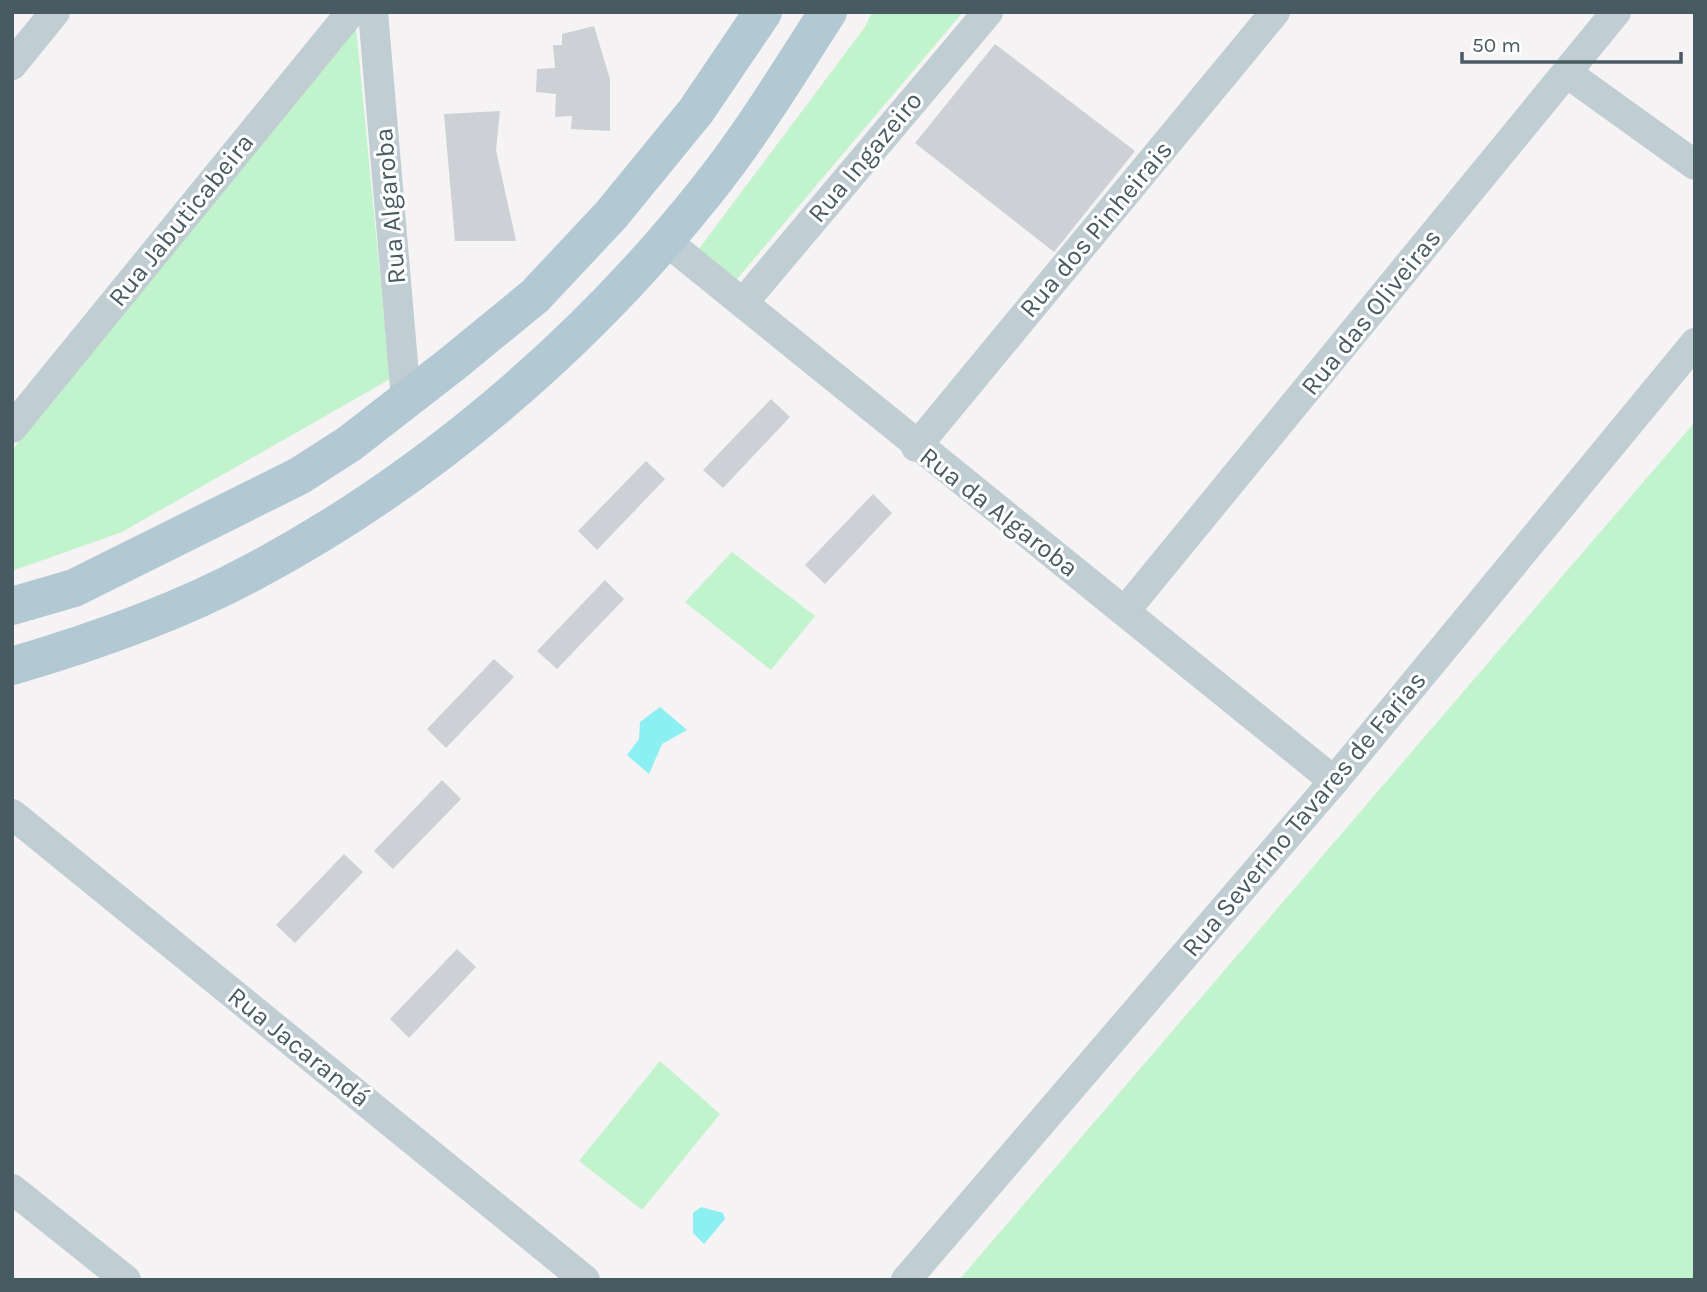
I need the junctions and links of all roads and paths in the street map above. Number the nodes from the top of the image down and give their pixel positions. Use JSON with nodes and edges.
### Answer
{"nodes":[{"id":1,"x":55,"y":12,"type":"edge"},
{"id":2,"x":351,"y":12,"type":"edge"},
{"id":3,"x":373,"y":12,"type":"edge"},
{"id":4,"x":763,"y":12,"type":"edge"},
{"id":5,"x":988,"y":12,"type":"edge"},
{"id":6,"x":1275,"y":12,"type":"edge"},
{"id":7,"x":1616,"y":12,"type":"edge"},
{"id":8,"x":823,"y":16,"type":"edge"},
{"id":9,"x":12,"y":65,"type":"edge"},
{"id":10,"x":1567,"y":73,"type":"junction"},
{"id":11,"x":1695,"y":166,"type":"edge"},
{"id":12,"x":666,"y":241,"type":"junction"},
{"id":13,"x":743,"y":303,"type":"junction"},
{"id":14,"x":1695,"y":343,"type":"edge"},
{"id":15,"x":452,"y":364,"type":"junction"},
{"id":16,"x":407,"y":399,"type":"junction"},
{"id":17,"x":492,"y":408,"type":"junction"},
{"id":18,"x":12,"y":428,"type":"edge"},
{"id":19,"x":916,"y":447,"type":"junction"},
{"id":20,"x":12,"y":606,"type":"edge"},
{"id":21,"x":1125,"y":611,"type":"junction"},
{"id":22,"x":12,"y":666,"type":"edge"},
{"id":23,"x":1334,"y":781,"type":"junction"},
{"id":24,"x":12,"y":814,"type":"edge"},
{"id":25,"x":12,"y":1188,"type":"edge"},
{"id":26,"x":126,"y":1280,"type":"edge"},
{"id":27,"x":585,"y":1280,"type":"edge"},
{"id":28,"x":906,"y":1280,"type":"edge"}],
"edges":[{"from":1,"to":9,"type":"street"},
{"from":2,"to":18,"type":"street","name":"Rua Jabuticabeira"},
{"from":3,"to":16,"type":"street","name":"Rua Algaroba"},
{"from":4,"to":15,"type":"main road"},
{"from":5,"to":13,"type":"street","name":"Rua Ingazeiro"},
{"from":6,"to":19,"type":"street","name":"Rua dos Pinheirais"},
{"from":7,"to":10,"type":"street","name":"Rua das Oliveiras"},
{"from":8,"to":12,"type":"main road"},
{"from":10,"to":11,"type":"street"},
{"from":10,"to":21,"type":"street","name":"Rua das Oliveiras"},
{"from":12,"to":13,"type":"street","name":"Rua da Algaroba"},
{"from":12,"to":17,"type":"main road"},
{"from":13,"to":19,"type":"street","name":"Rua da Algaroba"},
{"from":14,"to":23,"type":"street","name":"Rua Severino Tavares de Farias"},
{"from":15,"to":16,"type":"main road"},
{"from":15,"to":17,"type":"main road"},
{"from":16,"to":20,"type":"main road"},
{"from":17,"to":22,"type":"main road"},
{"from":19,"to":21,"type":"street","name":"Rua da Algaroba"},
{"from":21,"to":23,"type":"street","name":"Rua da Algaroba"},
{"from":23,"to":28,"type":"street","name":"Rua Severino Tavares de Farias"},
{"from":24,"to":27,"type":"street","name":"Rua Jacarandá"},
{"from":25,"to":26,"type":"street"}]}
